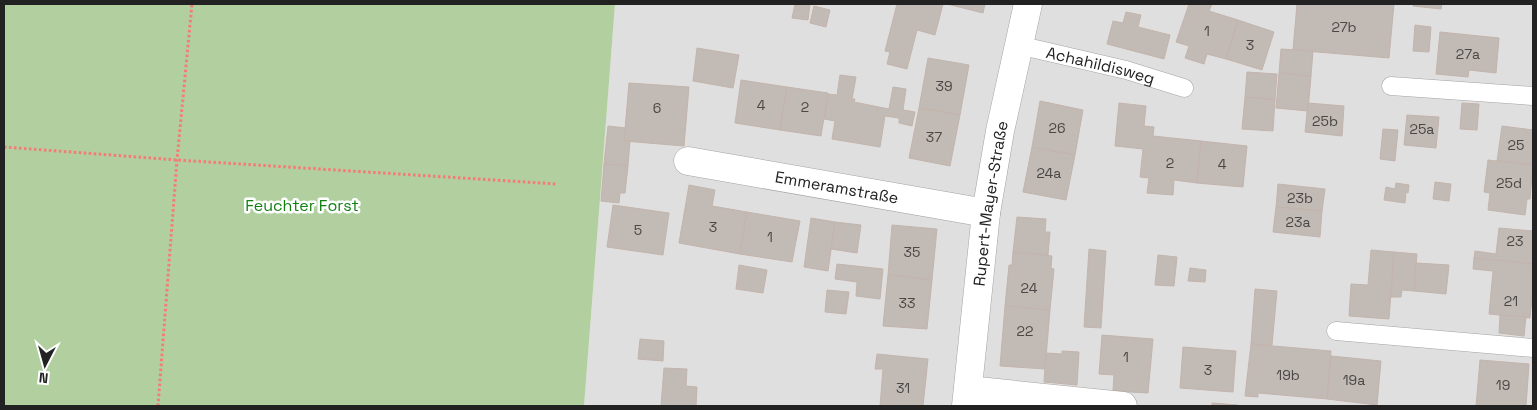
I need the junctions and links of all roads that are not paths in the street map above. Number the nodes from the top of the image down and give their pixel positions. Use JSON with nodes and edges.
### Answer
{"nodes":[{"id":1,"x":1028,"y":4,"type":"edge"},
{"id":2,"x":1018,"y":45,"type":"junction"},
{"id":3,"x":1391,"y":86,"type":"dead end"},
{"id":4,"x":1184,"y":88,"type":"dead end"},
{"id":5,"x":1533,"y":96,"type":"edge"},
{"id":6,"x":688,"y":161,"type":"dead end"},
{"id":7,"x":986,"y":213,"type":"junction"},
{"id":8,"x":1336,"y":331,"type":"dead end"},
{"id":9,"x":1533,"y":348,"type":"edge"},
{"id":10,"x":967,"y":398,"type":"edge"},
{"id":11,"x":1123,"y":406,"type":"edge"}],
"edges":[{"from":1,"to":2,"type":"street","name":"Rupert-Mayer-Straße"},
{"from":2,"to":4,"type":"lane","name":"Achahildisweg"},
{"from":2,"to":7,"type":"street","name":"Rupert-Mayer-Straße"},
{"from":3,"to":5,"type":"lane"},
{"from":6,"to":7,"type":"street","name":"Emmeramstraße"},
{"from":7,"to":10,"type":"street","name":"Rupert-Mayer-Straße"},
{"from":8,"to":9,"type":"lane"},
{"from":10,"to":11,"type":"street"}]}
